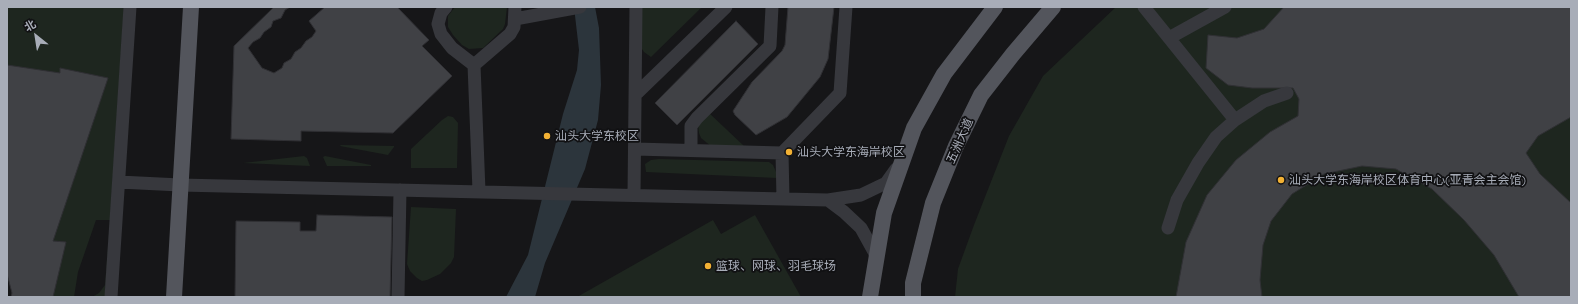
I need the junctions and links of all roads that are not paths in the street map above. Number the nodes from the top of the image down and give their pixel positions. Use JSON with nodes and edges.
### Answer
{"nodes":[{"id":1,"x":130,"y":7,"type":"edge"},
{"id":2,"x":191,"y":7,"type":"edge"},
{"id":3,"x":446,"y":7,"type":"edge"},
{"id":4,"x":580,"y":7,"type":"edge"},
{"id":5,"x":636,"y":7,"type":"edge"},
{"id":6,"x":726,"y":7,"type":"edge"},
{"id":7,"x":772,"y":7,"type":"edge"},
{"id":8,"x":846,"y":7,"type":"edge"},
{"id":9,"x":995,"y":7,"type":"edge"},
{"id":10,"x":1053,"y":7,"type":"edge"},
{"id":11,"x":1144,"y":7,"type":"edge"},
{"id":12,"x":1224,"y":7,"type":"edge"},
{"id":13,"x":515,"y":13,"type":"edge"},
{"id":14,"x":1169,"y":38,"type":"junction"},
{"id":15,"x":474,"y":65,"type":"junction"},
{"id":16,"x":1287,"y":93,"type":"dead end"},
{"id":17,"x":635,"y":95,"type":"junction"},
{"id":18,"x":1235,"y":120,"type":"junction"},
{"id":19,"x":634,"y":149,"type":"junction"},
{"id":20,"x":691,"y":150,"type":"junction"},
{"id":21,"x":782,"y":153,"type":"junction"},
{"id":22,"x":903,"y":160,"type":"junction"},
{"id":23,"x":119,"y":182,"type":"junction"},
{"id":24,"x":180,"y":185,"type":"junction"},
{"id":25,"x":400,"y":190,"type":"junction"},
{"id":26,"x":479,"y":191,"type":"junction"},
{"id":27,"x":634,"y":195,"type":"junction"},
{"id":28,"x":783,"y":199,"type":"junction"},
{"id":29,"x":828,"y":200,"type":"junction"},
{"id":30,"x":1168,"y":228,"type":"dead end"},
{"id":31,"x":877,"y":257,"type":"junction"},
{"id":32,"x":111,"y":297,"type":"edge"},
{"id":33,"x":174,"y":297,"type":"edge"},
{"id":34,"x":398,"y":297,"type":"edge"},
{"id":35,"x":870,"y":297,"type":"edge"},
{"id":36,"x":913,"y":297,"type":"edge"}],
"edges":[{"from":1,"to":23,"type":"street"},
{"from":2,"to":24,"type":"main road"},
{"from":3,"to":15,"type":"street"},
{"from":4,"to":13,"type":"street"},
{"from":5,"to":17,"type":"street"},
{"from":6,"to":17,"type":"street"},
{"from":7,"to":20,"type":"street"},
{"from":8,"to":21,"type":"street"},
{"from":9,"to":22,"type":"main road"},
{"from":10,"to":36,"type":"main road","name":"五洲大道"},
{"from":11,"to":14,"type":"street"},
{"from":12,"to":14,"type":"street"},
{"from":13,"to":15,"type":"street"},
{"from":14,"to":18,"type":"street"},
{"from":15,"to":26,"type":"street"},
{"from":16,"to":18,"type":"street"},
{"from":17,"to":19,"type":"street"},
{"from":18,"to":30,"type":"street"},
{"from":19,"to":20,"type":"street"},
{"from":19,"to":27,"type":"street"},
{"from":20,"to":21,"type":"street"},
{"from":21,"to":28,"type":"street"},
{"from":22,"to":29,"type":"street"},
{"from":22,"to":31,"type":"main road"},
{"from":23,"to":24,"type":"street"},
{"from":23,"to":32,"type":"street"},
{"from":24,"to":25,"type":"street"},
{"from":24,"to":33,"type":"main road"},
{"from":25,"to":26,"type":"street"},
{"from":25,"to":34,"type":"street"},
{"from":26,"to":27,"type":"street"},
{"from":27,"to":28,"type":"street"},
{"from":28,"to":29,"type":"street"},
{"from":29,"to":31,"type":"street"},
{"from":31,"to":35,"type":"main road"}]}
